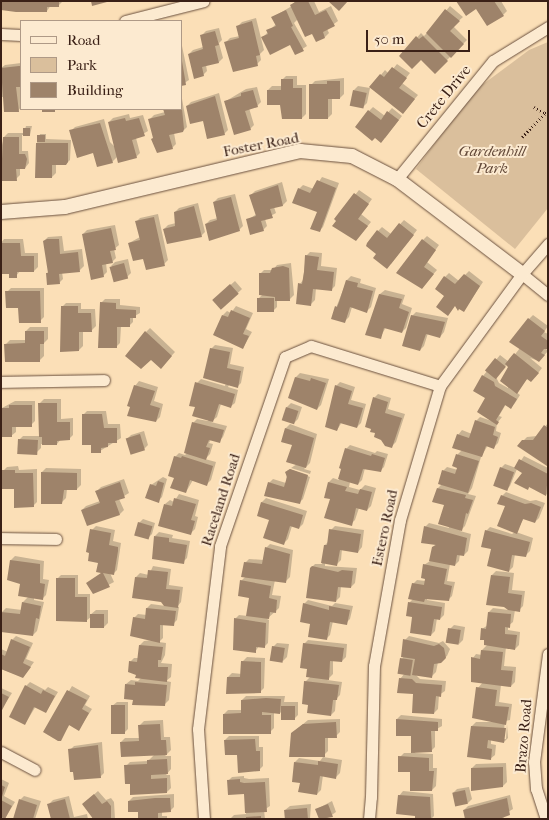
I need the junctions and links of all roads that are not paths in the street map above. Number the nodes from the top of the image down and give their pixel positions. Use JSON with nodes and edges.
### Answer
{"nodes":[{"id":1,"x":204,"y":1,"type":"edge"},
{"id":2,"x":156,"y":7,"type":"edge"},
{"id":3,"x":127,"y":20,"type":"edge"},
{"id":4,"x":548,"y":27,"type":"edge"},
{"id":5,"x":1,"y":34,"type":"edge"},
{"id":6,"x":20,"y":35,"type":"edge"},
{"id":7,"x":397,"y":179,"type":"junction"},
{"id":8,"x":1,"y":212,"type":"edge"},
{"id":9,"x":548,"y":244,"type":"edge"},
{"id":10,"x":522,"y":274,"type":"junction"},
{"id":11,"x":548,"y":295,"type":"edge"},
{"id":12,"x":104,"y":380,"type":"dead end"},
{"id":13,"x":1,"y":382,"type":"edge"},
{"id":14,"x":440,"y":386,"type":"junction"},
{"id":15,"x":1,"y":538,"type":"edge"},
{"id":16,"x":56,"y":539,"type":"dead end"},
{"id":17,"x":548,"y":654,"type":"edge"},
{"id":18,"x":546,"y":674,"type":"edge"},
{"id":19,"x":1,"y":752,"type":"edge"},
{"id":20,"x":35,"y":770,"type":"dead end"},
{"id":21,"x":204,"y":819,"type":"edge"},
{"id":22,"x":369,"y":819,"type":"edge"},
{"id":23,"x":546,"y":819,"type":"edge"}],
"edges":[{"from":1,"to":2,"type":"street"},
{"from":2,"to":3,"type":"street"},
{"from":4,"to":7,"type":"street","name":"Crete Drive"},
{"from":5,"to":6,"type":"street"},
{"from":7,"to":8,"type":"street","name":"Foster Road"},
{"from":7,"to":10,"type":"street","name":"Foster Road"},
{"from":9,"to":10,"type":"street","name":"Estero Road"},
{"from":10,"to":11,"type":"street","name":"Foster Road"},
{"from":10,"to":14,"type":"street","name":"Estero Road"},
{"from":12,"to":13,"type":"street"},
{"from":14,"to":21,"type":"street","name":"Raceland Road"},
{"from":14,"to":22,"type":"street","name":"Estero Road"},
{"from":15,"to":16,"type":"street"},
{"from":17,"to":18,"type":"street","name":"Brazo Road"},
{"from":18,"to":23,"type":"street","name":"Brazo Road"},
{"from":19,"to":20,"type":"street"}]}
